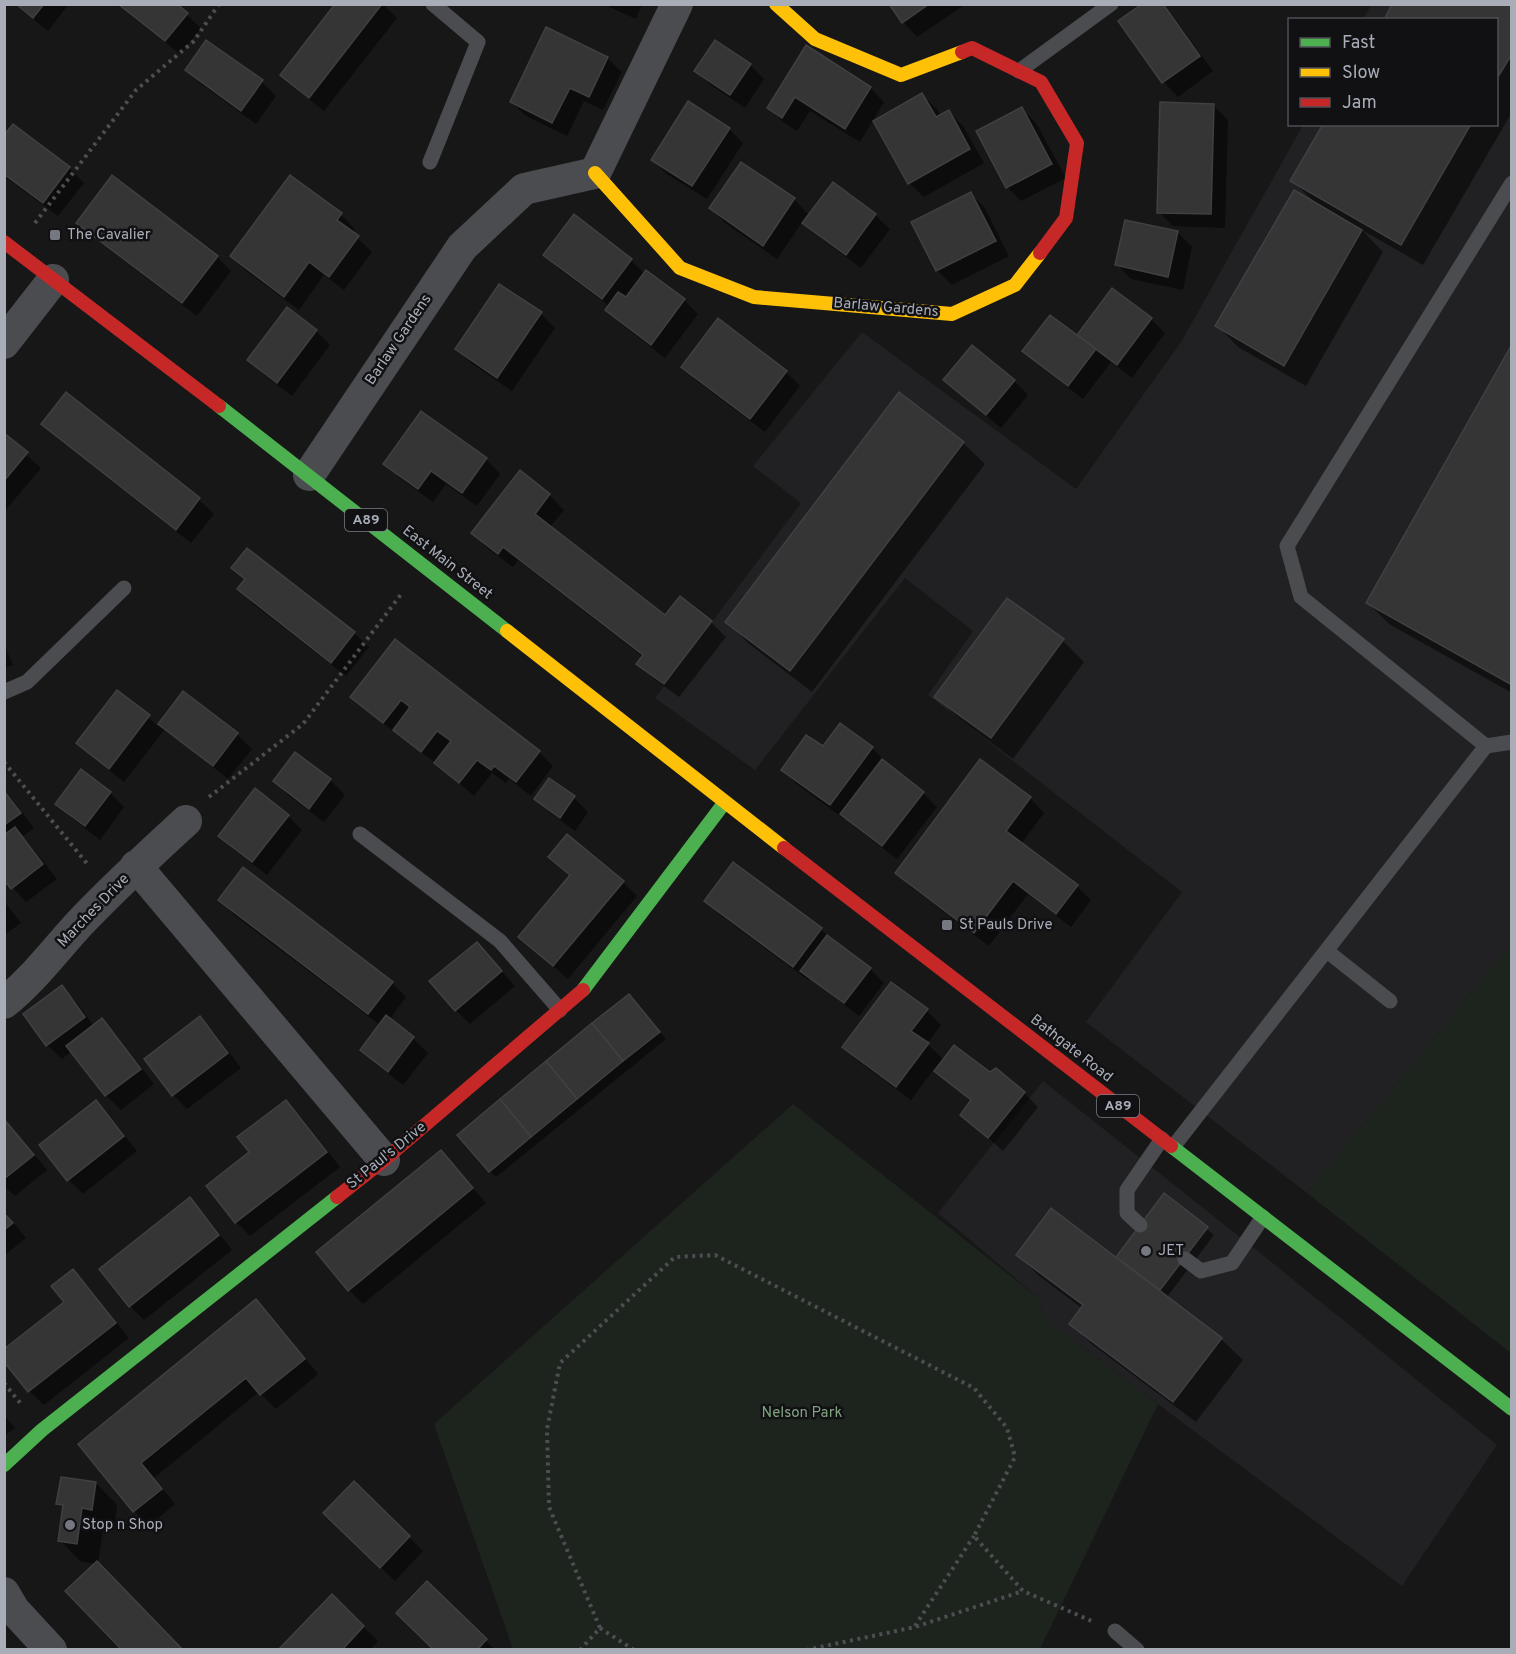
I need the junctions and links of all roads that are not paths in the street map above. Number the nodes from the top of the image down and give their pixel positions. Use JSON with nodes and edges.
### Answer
{"nodes":[{"id":1,"x":433,"y":4,"type":"edge"},
{"id":2,"x":677,"y":4,"type":"edge"},
{"id":3,"x":776,"y":4,"type":"edge"},
{"id":4,"x":1111,"y":4,"type":"edge"},
{"id":5,"x":1019,"y":71,"type":"junction"},
{"id":6,"x":430,"y":162,"type":"dead end"},
{"id":7,"x":595,"y":172,"type":"junction"},
{"id":8,"x":1512,"y":183,"type":"edge"},
{"id":9,"x":9,"y":246,"type":"edge"},
{"id":10,"x":53,"y":280,"type":"junction"},
{"id":11,"x":4,"y":343,"type":"edge"},
{"id":12,"x":309,"y":475,"type":"junction"},
{"id":13,"x":124,"y":588,"type":"dead end"},
{"id":14,"x":4,"y":692,"type":"edge"},
{"id":15,"x":1512,"y":742,"type":"edge"},
{"id":16,"x":1486,"y":746,"type":"junction"},
{"id":17,"x":725,"y":802,"type":"junction"},
{"id":18,"x":186,"y":822,"type":"road end"},
{"id":19,"x":360,"y":834,"type":"dead end"},
{"id":20,"x":136,"y":866,"type":"junction"},
{"id":21,"x":1327,"y":951,"type":"junction"},
{"id":22,"x":1390,"y":1001,"type":"dead end"},
{"id":23,"x":4,"y":1003,"type":"edge"},
{"id":24,"x":561,"y":1010,"type":"junction"},
{"id":25,"x":1167,"y":1143,"type":"junction"},
{"id":26,"x":384,"y":1160,"type":"junction"},
{"id":27,"x":1263,"y":1217,"type":"junction"},
{"id":28,"x":1140,"y":1225,"type":"dead end"},
{"id":29,"x":1185,"y":1259,"type":"dead end"},
{"id":30,"x":1512,"y":1409,"type":"edge"},
{"id":31,"x":4,"y":1465,"type":"edge"},
{"id":32,"x":4,"y":1593,"type":"edge"},
{"id":33,"x":1115,"y":1631,"type":"road end"},
{"id":34,"x":51,"y":1650,"type":"edge"},
{"id":35,"x":1137,"y":1650,"type":"edge"}],
"edges":[{"from":1,"to":6,"type":"lane"},
{"from":2,"to":7,"type":"street"},
{"from":3,"to":5,"type":"street","name":"Barlaw Gardens"},
{"from":4,"to":5,"type":"lane"},
{"from":5,"to":7,"type":"street","name":"Barlaw Gardens"},
{"from":7,"to":12,"type":"street","name":"Barlaw Gardens"},
{"from":8,"to":16,"type":"lane"},
{"from":9,"to":10,"type":"street","name":"East Main Street","number":"A89"},
{"from":10,"to":11,"type":"street"},
{"from":10,"to":12,"type":"street","name":"East Main Street","number":"A89"},
{"from":12,"to":17,"type":"street","name":"East Main Street","number":"A89"},
{"from":13,"to":14,"type":"lane"},
{"from":15,"to":16,"type":"lane"},
{"from":16,"to":21,"type":"lane"},
{"from":17,"to":24,"type":"street","name":"St Paul's Drive"},
{"from":17,"to":25,"type":"street","name":"Bathgate Road","number":"A89"},
{"from":18,"to":20,"type":"street","name":"Marches Drive"},
{"from":19,"to":24,"type":"lane"},
{"from":20,"to":23,"type":"street","name":"Marches Drive"},
{"from":20,"to":26,"type":"street"},
{"from":21,"to":22,"type":"lane"},
{"from":21,"to":25,"type":"lane"},
{"from":24,"to":26,"type":"street","name":"St Paul's Drive"},
{"from":25,"to":27,"type":"street","name":"Bathgate Road","number":"A89"},
{"from":25,"to":28,"type":"lane"},
{"from":26,"to":31,"type":"street","name":"St Paul's Drive"},
{"from":27,"to":29,"type":"lane"},
{"from":27,"to":30,"type":"street","name":"Bathgate Road","number":"A89"},
{"from":32,"to":34,"type":"street"},
{"from":33,"to":35,"type":"lane"}]}
